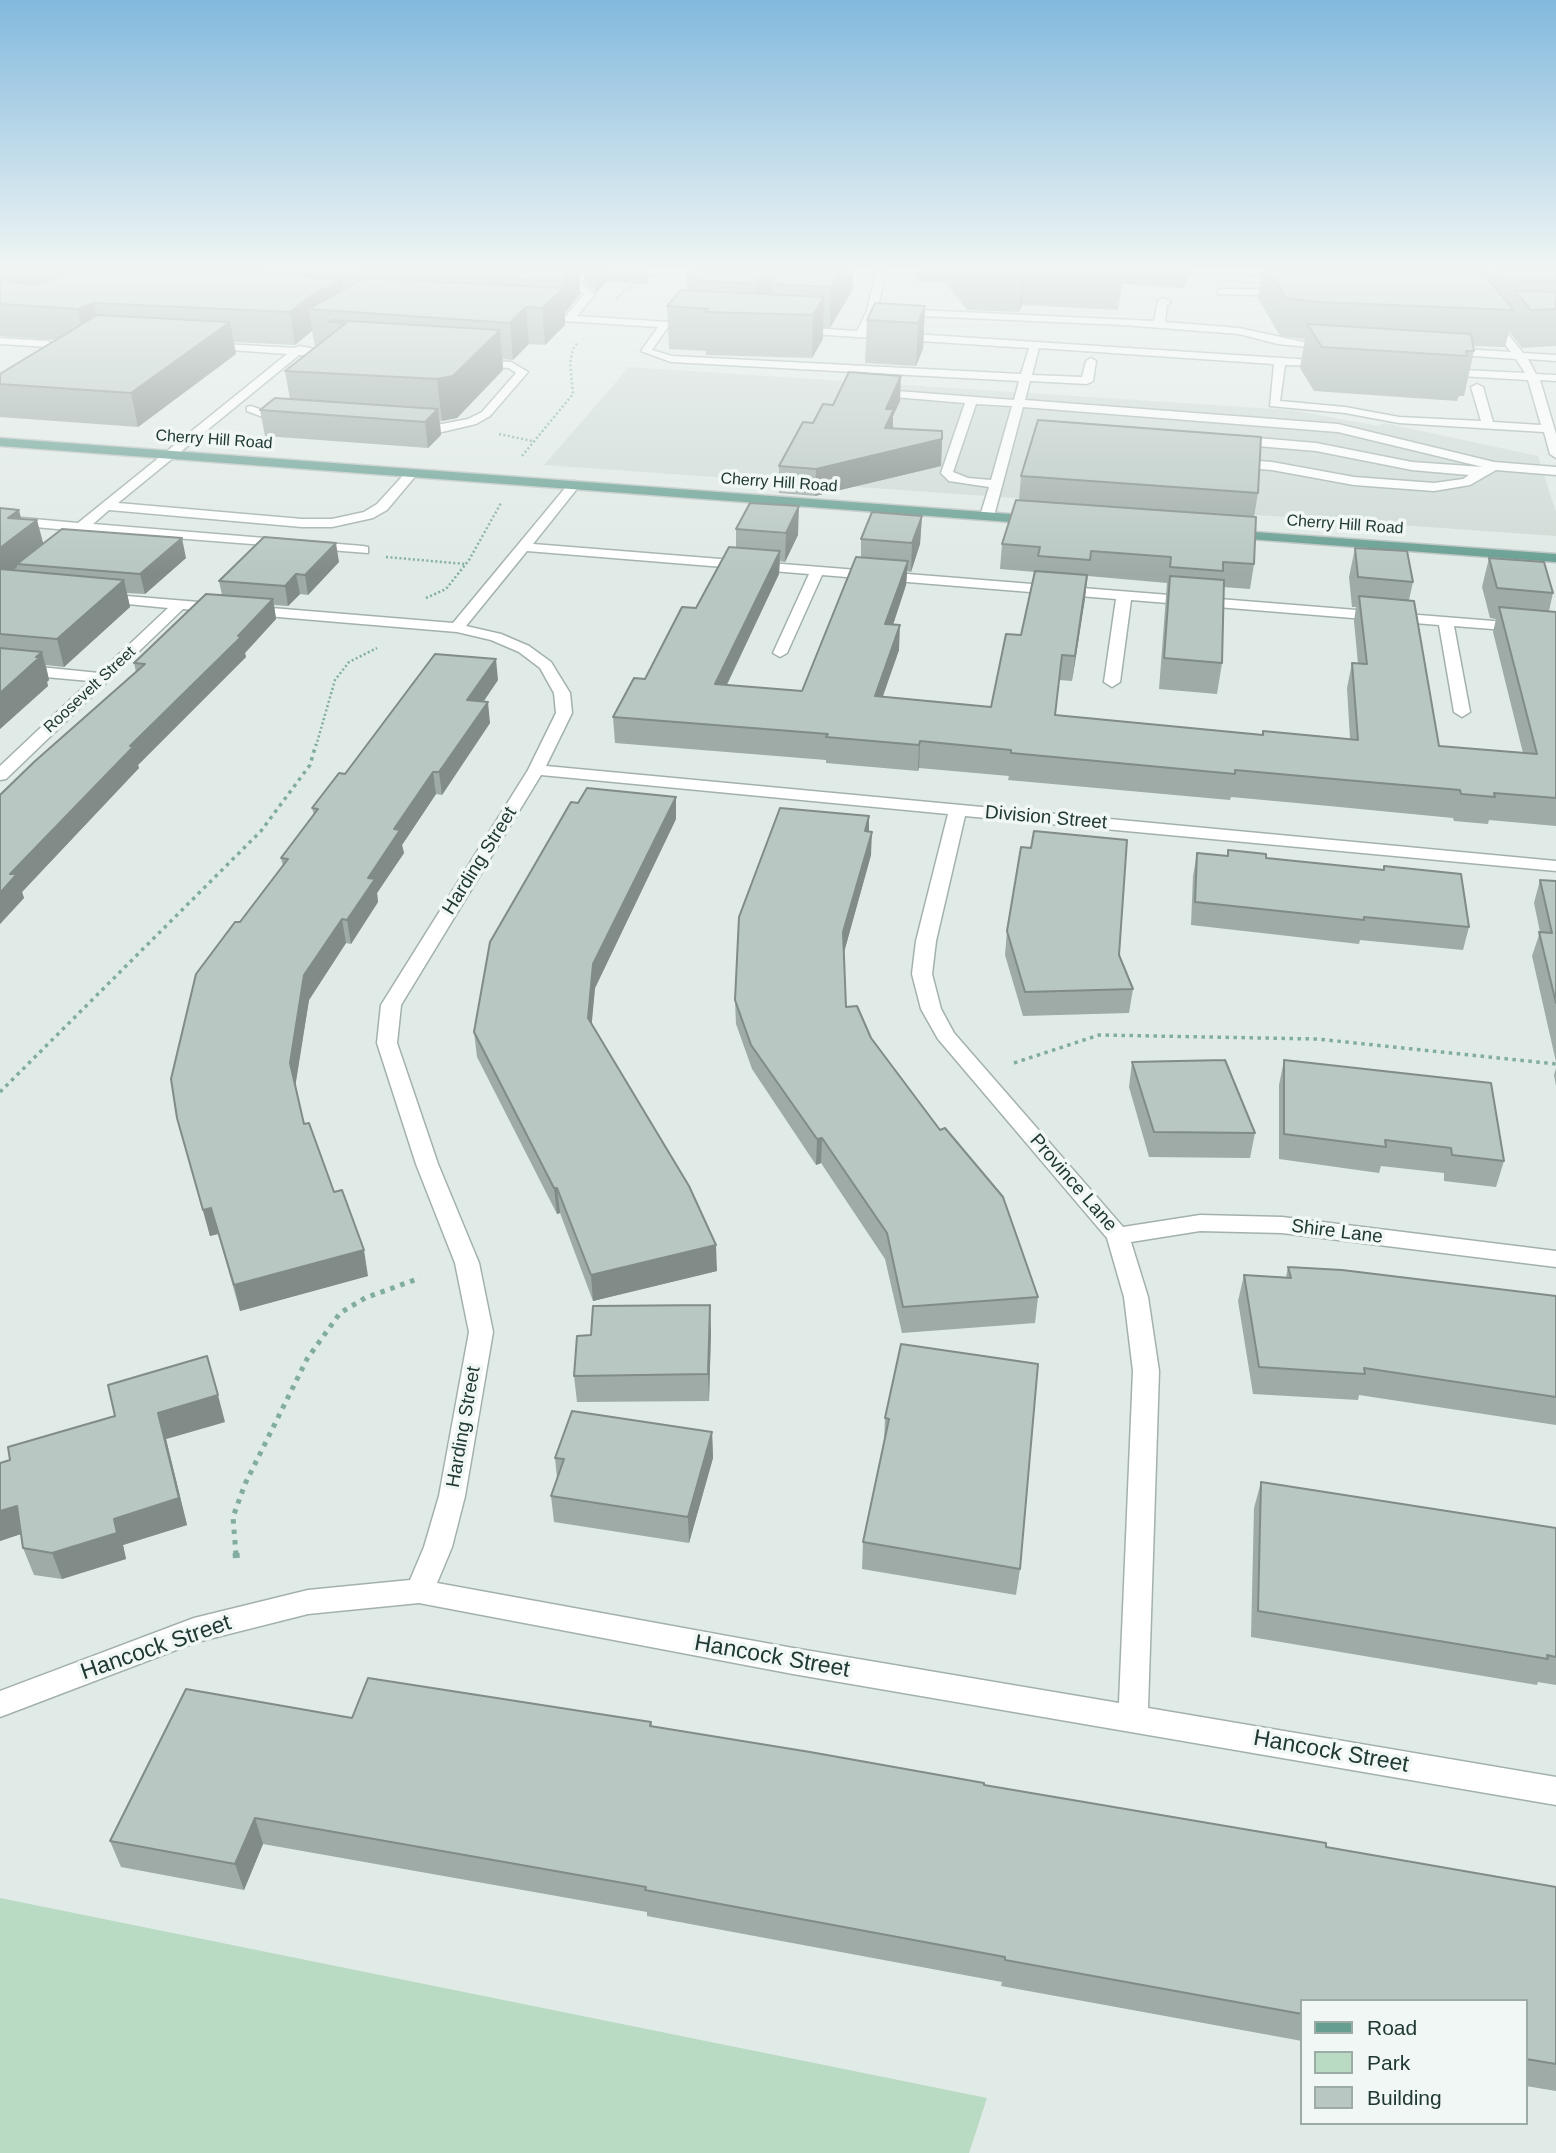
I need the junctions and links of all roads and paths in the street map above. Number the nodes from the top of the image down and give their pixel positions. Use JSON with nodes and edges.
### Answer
{"nodes":[{"id":1,"x":273,"y":371,"type":"edge"},
{"id":2,"x":522,"y":371,"type":"edge"},
{"id":3,"x":570,"y":371,"type":"edge"},
{"id":4,"x":917,"y":371,"type":"edge"},
{"id":5,"x":1028,"y":371,"type":"edge"},
{"id":6,"x":1089,"y":371,"type":"edge"},
{"id":7,"x":1279,"y":371,"type":"edge"},
{"id":8,"x":1439,"y":371,"type":"edge"},
{"id":9,"x":1530,"y":371,"type":"edge"},
{"id":10,"x":1026,"y":377,"type":"junction"},
{"id":11,"x":1533,"y":377,"type":"junction"},
{"id":12,"x":1556,"y":378,"type":"edge"},
{"id":13,"x":1478,"y":387,"type":"dead end"},
{"id":14,"x":858,"y":391,"type":"edge"},
{"id":15,"x":972,"y":399,"type":"junction"},
{"id":16,"x":1019,"y":404,"type":"junction"},
{"id":17,"x":251,"y":410,"type":"dead end"},
{"id":18,"x":302,"y":419,"type":"edge"},
{"id":19,"x":1488,"y":425,"type":"junction"},
{"id":20,"x":400,"y":426,"type":"edge"},
{"id":21,"x":1548,"y":429,"type":"junction"},
{"id":22,"x":1216,"y":439,"type":"edge"},
{"id":23,"x":0,"y":442,"type":"edge"},
{"id":24,"x":1556,"y":454,"type":"edge"},
{"id":25,"x":172,"y":455,"type":"junction"},
{"id":26,"x":517,"y":463,"type":"dead end"},
{"id":27,"x":1219,"y":463,"type":"edge"},
{"id":28,"x":1494,"y":466,"type":"junction"},
{"id":29,"x":1556,"y":471,"type":"edge"},
{"id":30,"x":1481,"y":472,"type":"junction"},
{"id":31,"x":412,"y":473,"type":"junction"},
{"id":32,"x":996,"y":484,"type":"junction"},
{"id":33,"x":573,"y":485,"type":"junction"},
{"id":34,"x":504,"y":498,"type":"dead end"},
{"id":35,"x":107,"y":506,"type":"junction"},
{"id":36,"x":987,"y":516,"type":"junction"},
{"id":37,"x":0,"y":520,"type":"edge"},
{"id":38,"x":1056,"y":522,"type":"edge"},
{"id":39,"x":82,"y":527,"type":"junction"},
{"id":40,"x":1209,"y":533,"type":"edge"},
{"id":41,"x":523,"y":547,"type":"junction"},
{"id":42,"x":363,"y":550,"type":"joint"},
{"id":43,"x":44,"y":556,"type":"edge"},
{"id":44,"x":1556,"y":558,"type":"edge"},
{"id":45,"x":466,"y":564,"type":"junction"},
{"id":46,"x":817,"y":571,"type":"junction"},
{"id":47,"x":1124,"y":596,"type":"junction"},
{"id":48,"x":85,"y":597,"type":"edge"},
{"id":49,"x":179,"y":605,"type":"junction"},
{"id":50,"x":1446,"y":622,"type":"junction"},
{"id":51,"x":398,"y":624,"type":"junction"},
{"id":52,"x":457,"y":628,"type":"junction"},
{"id":53,"x":1556,"y":631,"type":"edge"},
{"id":54,"x":780,"y":653,"type":"dead end"},
{"id":55,"x":0,"y":668,"type":"edge"},
{"id":56,"x":103,"y":678,"type":"junction"},
{"id":57,"x":1112,"y":682,"type":"dead end"},
{"id":58,"x":1462,"y":712,"type":"dead end"},
{"id":59,"x":536,"y":770,"type":"junction"},
{"id":60,"x":0,"y":775,"type":"edge"},
{"id":61,"x":958,"y":809,"type":"junction"},
{"id":62,"x":1556,"y":866,"type":"edge"},
{"id":63,"x":1014,"y":1063,"type":"dead end"},
{"id":64,"x":1556,"y":1064,"type":"edge"},
{"id":65,"x":0,"y":1092,"type":"edge"},
{"id":66,"x":1118,"y":1236,"type":"junction"},
{"id":67,"x":1556,"y":1259,"type":"edge"},
{"id":68,"x":420,"y":1278,"type":"dead end"},
{"id":69,"x":237,"y":1566,"type":"dead end"},
{"id":70,"x":419,"y":1591,"type":"junction"},
{"id":71,"x":0,"y":1704,"type":"edge"},
{"id":72,"x":1133,"y":1718,"type":"junction"},
{"id":73,"x":1556,"y":1791,"type":"edge"}],
"edges":[{"from":1,"to":25,"type":"street"},
{"from":2,"to":20,"type":"street"},
{"from":3,"to":26,"type":"path"},
{"from":4,"to":10,"type":"street"},
{"from":5,"to":10,"type":"street"},
{"from":6,"to":10,"type":"street"},
{"from":7,"to":19,"type":"street"},
{"from":8,"to":11,"type":"street"},
{"from":9,"to":11,"type":"street"},
{"from":10,"to":16,"type":"street"},
{"from":11,"to":12,"type":"street"},
{"from":11,"to":21,"type":"street"},
{"from":13,"to":19,"type":"street"},
{"from":14,"to":15,"type":"street"},
{"from":15,"to":16,"type":"street"},
{"from":15,"to":32,"type":"street"},
{"from":16,"to":28,"type":"street"},
{"from":16,"to":32,"type":"street"},
{"from":17,"to":18,"type":"street"},
{"from":19,"to":21,"type":"street"},
{"from":21,"to":24,"type":"street"},
{"from":22,"to":30,"type":"street"},
{"from":23,"to":25,"type":"main road","name":"Cherry Hill Road"},
{"from":25,"to":31,"type":"main road","name":"Cherry Hill Road"},
{"from":25,"to":35,"type":"street"},
{"from":27,"to":30,"type":"street"},
{"from":28,"to":29,"type":"street"},
{"from":28,"to":30,"type":"street"},
{"from":31,"to":33,"type":"main road","name":"Cherry Hill Road"},
{"from":31,"to":35,"type":"street"},
{"from":32,"to":36,"type":"street"},
{"from":33,"to":36,"type":"main road","name":"Cherry Hill Road"},
{"from":33,"to":41,"type":"street"},
{"from":34,"to":45,"type":"path"},
{"from":35,"to":39,"type":"street"},
{"from":36,"to":38,"type":"main road","name":"Cherry Hill Road"},
{"from":37,"to":39,"type":"street"},
{"from":39,"to":42,"type":"street"},
{"from":39,"to":43,"type":"street"},
{"from":40,"to":44,"type":"main road","name":"Cherry Hill Road"},
{"from":41,"to":46,"type":"street"},
{"from":41,"to":52,"type":"street"},
{"from":42,"to":45,"type":"path"},
{"from":45,"to":51,"type":"path"},
{"from":46,"to":47,"type":"street"},
{"from":46,"to":54,"type":"street"},
{"from":47,"to":50,"type":"street"},
{"from":47,"to":57,"type":"street"},
{"from":48,"to":49,"type":"street","name":"Harding Street"},
{"from":49,"to":51,"type":"street","name":"Harding Street"},
{"from":49,"to":56,"type":"street","name":"Roosevelt Street"},
{"from":50,"to":53,"type":"street"},
{"from":50,"to":58,"type":"street"},
{"from":51,"to":52,"type":"street","name":"Harding Street"},
{"from":51,"to":65,"type":"path"},
{"from":52,"to":59,"type":"street","name":"Harding Street"},
{"from":55,"to":56,"type":"street"},
{"from":56,"to":60,"type":"street","name":"Roosevelt Street"},
{"from":59,"to":61,"type":"street","name":"Division Street"},
{"from":59,"to":70,"type":"street","name":"Harding Street"},
{"from":61,"to":62,"type":"street","name":"Division Street"},
{"from":61,"to":66,"type":"street","name":"Province Lane"},
{"from":63,"to":64,"type":"path"},
{"from":66,"to":67,"type":"street","name":"Shire Lane"},
{"from":66,"to":72,"type":"street","name":"Province Lane"},
{"from":68,"to":69,"type":"path"},
{"from":70,"to":71,"type":"street","name":"Hancock Street"},
{"from":70,"to":72,"type":"street","name":"Hancock Street"},
{"from":72,"to":73,"type":"street","name":"Hancock Street"}]}
